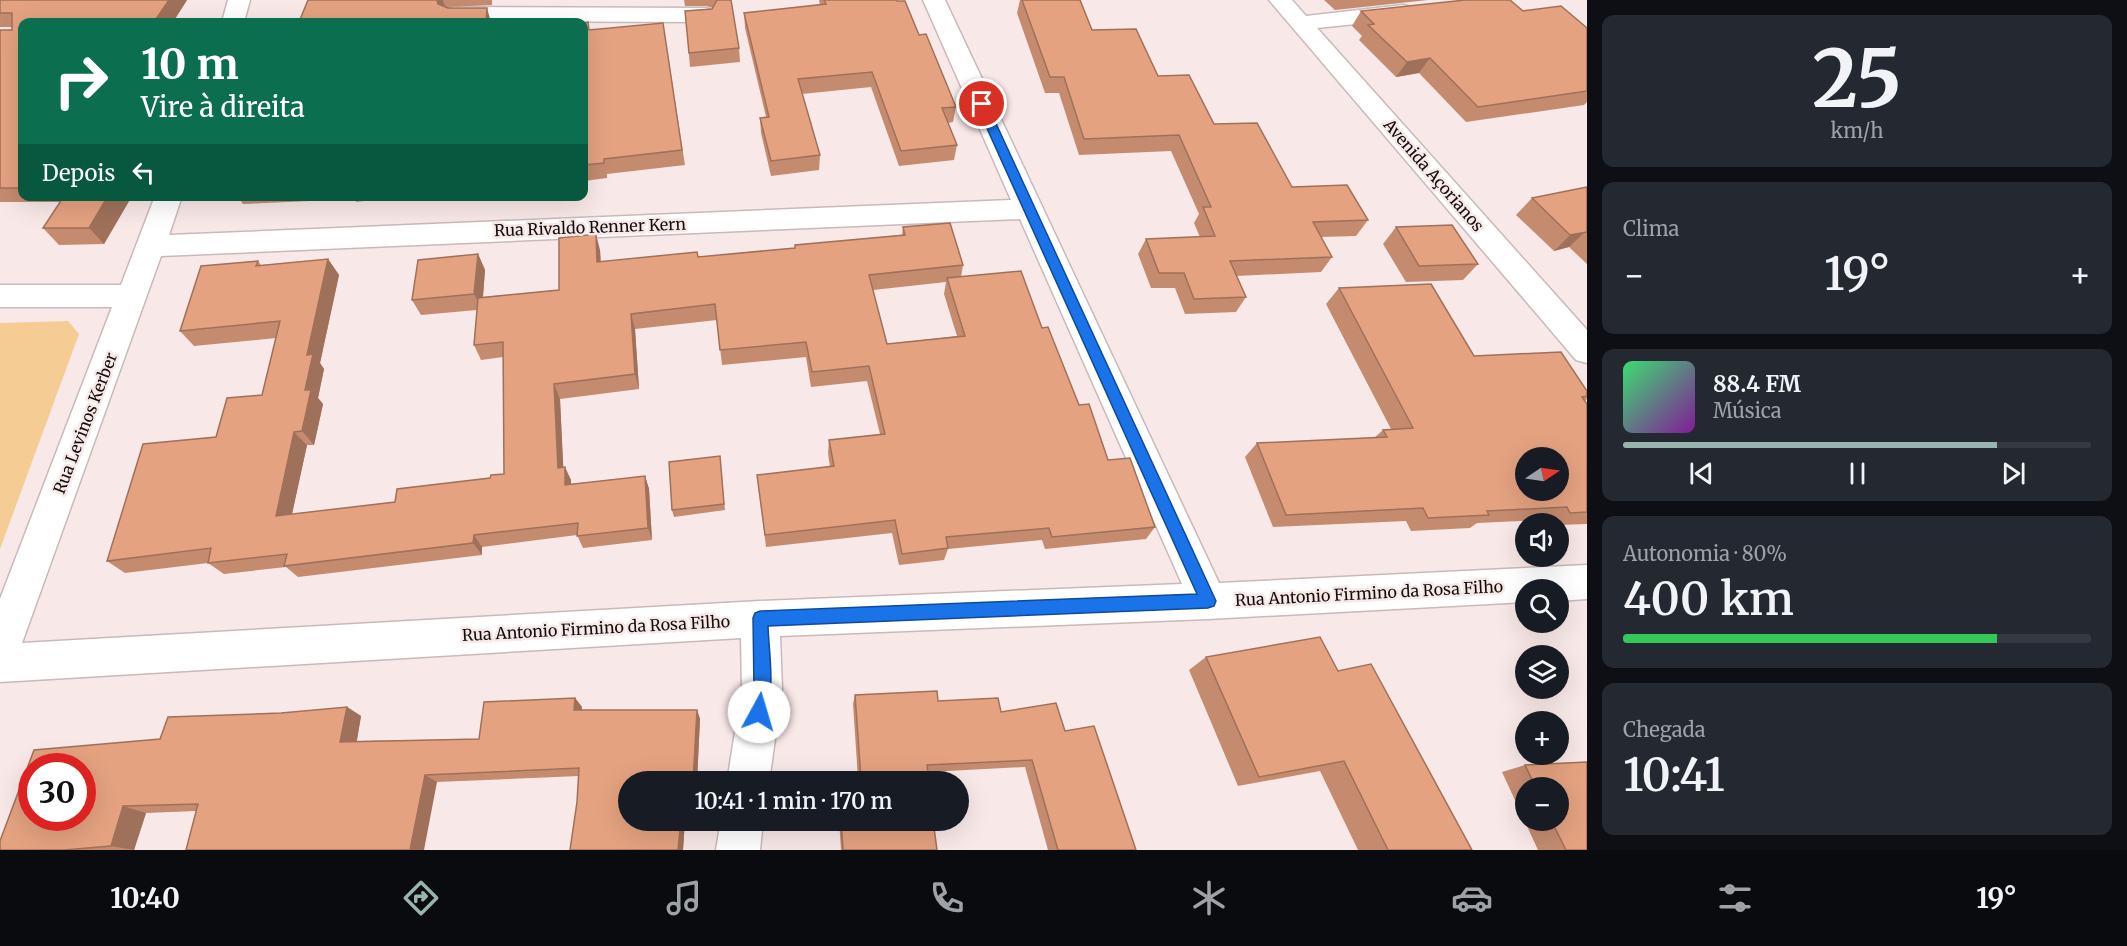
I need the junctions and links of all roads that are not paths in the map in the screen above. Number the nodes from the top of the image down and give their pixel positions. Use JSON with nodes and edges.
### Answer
{"nodes":[{"id":1,"x":239,"y":0,"type":"edge"},
{"id":2,"x":934,"y":0,"type":"edge"},
{"id":3,"x":1280,"y":0,"type":"edge"},
{"id":4,"x":522,"y":7,"type":"edge"},
{"id":5,"x":625,"y":7,"type":"edge"},
{"id":6,"x":1422,"y":10,"type":"edge"},
{"id":7,"x":454,"y":14,"type":"edge"},
{"id":8,"x":705,"y":15,"type":"edge"},
{"id":9,"x":234,"y":18,"type":"edge"},
{"id":10,"x":1301,"y":23,"type":"junction"},
{"id":11,"x":167,"y":201,"type":"edge"},
{"id":12,"x":1029,"y":208,"type":"junction"},
{"id":13,"x":151,"y":246,"type":"junction"},
{"id":14,"x":0,"y":296,"type":"edge"},
{"id":15,"x":133,"y":296,"type":"junction"},
{"id":16,"x":1587,"y":351,"type":"edge"},
{"id":17,"x":1587,"y":582,"type":"edge"},
{"id":18,"x":1208,"y":601,"type":"junction"},
{"id":19,"x":760,"y":618,"type":"junction"},
{"id":20,"x":0,"y":649,"type":"edge"},
{"id":21,"x":0,"y":663,"type":"edge"},
{"id":22,"x":750,"y":771,"type":"edge"},
{"id":23,"x":741,"y":831,"type":"edge"},
{"id":24,"x":738,"y":850,"type":"edge"}],
"edges":[{"from":1,"to":9,"type":"street"},
{"from":2,"to":12,"type":"street"},
{"from":3,"to":10,"type":"street","name":"Avenida Açorianos"},
{"from":4,"to":5,"type":"street"},
{"from":4,"to":7,"type":"street"},
{"from":5,"to":8,"type":"street"},
{"from":6,"to":10,"type":"street"},
{"from":10,"to":16,"type":"street","name":"Avenida Açorianos"},
{"from":11,"to":13,"type":"street","name":"Rua Levinos Kerber"},
{"from":12,"to":13,"type":"street","name":"Rua Rivaldo Renner Kern"},
{"from":12,"to":18,"type":"street"},
{"from":13,"to":15,"type":"street","name":"Rua Levinos Kerber"},
{"from":14,"to":15,"type":"street"},
{"from":15,"to":20,"type":"street","name":"Rua Levinos Kerber"},
{"from":17,"to":18,"type":"street","name":"Rua Antonio Firmino da Rosa Filho"},
{"from":18,"to":19,"type":"street","name":"Rua Antonio Firmino da Rosa Filho"},
{"from":19,"to":21,"type":"street","name":"Rua Antonio Firmino da Rosa Filho"},
{"from":19,"to":22,"type":"street"},
{"from":23,"to":24,"type":"street"}]}
